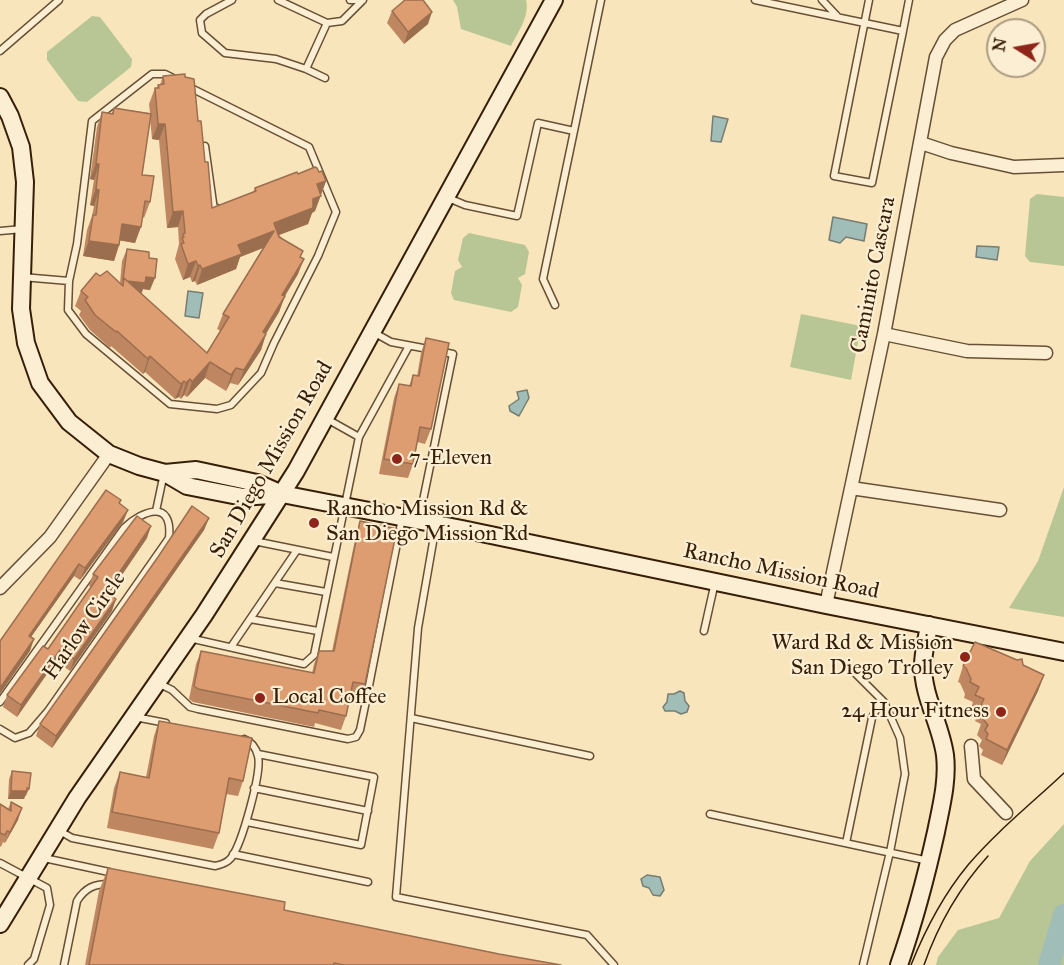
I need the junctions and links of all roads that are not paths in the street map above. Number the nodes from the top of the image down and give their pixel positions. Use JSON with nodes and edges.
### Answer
{"nodes":[{"id":1,"x":59,"y":0,"type":"edge"},
{"id":2,"x":232,"y":0,"type":"edge"},
{"id":3,"x":278,"y":0,"type":"edge"},
{"id":4,"x":350,"y":0,"type":"edge"},
{"id":5,"x":554,"y":0,"type":"edge"},
{"id":6,"x":601,"y":0,"type":"edge"},
{"id":7,"x":755,"y":0,"type":"edge"},
{"id":8,"x":822,"y":0,"type":"edge"},
{"id":9,"x":869,"y":0,"type":"edge"},
{"id":10,"x":909,"y":0,"type":"edge"},
{"id":11,"x":1022,"y":0,"type":"edge"},
{"id":12,"x":363,"y":1,"type":"edge"},
{"id":13,"x":838,"y":17,"type":"junction"},
{"id":14,"x":865,"y":23,"type":"junction"},
{"id":15,"x":327,"y":24,"type":"junction"},
{"id":16,"x":903,"y":31,"type":"junction"},
{"id":17,"x":0,"y":51,"type":"edge"},
{"id":18,"x":306,"y":69,"type":"junction"},
{"id":19,"x":325,"y":78,"type":"dead end"},
{"id":20,"x":0,"y":97,"type":"edge"},
{"id":21,"x":574,"y":131,"type":"junction"},
{"id":22,"x":921,"y":143,"type":"junction"},
{"id":23,"x":205,"y":146,"type":"edge"},
{"id":24,"x":1064,"y":165,"type":"edge"},
{"id":25,"x":318,"y":168,"type":"junction"},
{"id":26,"x":308,"y":172,"type":"edge"},
{"id":27,"x":446,"y":197,"type":"junction"},
{"id":28,"x":224,"y":206,"type":"edge"},
{"id":29,"x":24,"y":229,"type":"junction"},
{"id":30,"x":0,"y":231,"type":"edge"},
{"id":31,"x":21,"y":277,"type":"junction"},
{"id":32,"x":69,"y":281,"type":"junction"},
{"id":33,"x":555,"y":305,"type":"dead end"},
{"id":34,"x":373,"y":331,"type":"junction"},
{"id":35,"x":884,"y":334,"type":"junction"},
{"id":36,"x":409,"y":346,"type":"junction"},
{"id":37,"x":1046,"y":353,"type":"dead end"},
{"id":38,"x":325,"y":418,"type":"junction"},
{"id":39,"x":359,"y":436,"type":"junction"},
{"id":40,"x":109,"y":454,"type":"junction"},
{"id":41,"x":165,"y":473,"type":"junction"},
{"id":42,"x":851,"y":488,"type":"junction"},
{"id":43,"x":282,"y":494,"type":"junction"},
{"id":44,"x":344,"y":507,"type":"junction"},
{"id":45,"x":1000,"y":510,"type":"dead end"},
{"id":46,"x":156,"y":511,"type":"junction"},
{"id":47,"x":402,"y":518,"type":"junction"},
{"id":48,"x":419,"y":521,"type":"junction"},
{"id":49,"x":436,"y":524,"type":"junction"},
{"id":50,"x":253,"y":540,"type":"junction"},
{"id":51,"x":297,"y":550,"type":"junction"},
{"id":52,"x":333,"y":558,"type":"junction"},
{"id":53,"x":715,"y":582,"type":"junction"},
{"id":54,"x":275,"y":583,"type":"junction"},
{"id":55,"x":0,"y":588,"type":"edge"},
{"id":56,"x":326,"y":592,"type":"junction"},
{"id":57,"x":826,"y":605,"type":"junction"},
{"id":58,"x":250,"y":618,"type":"junction"},
{"id":59,"x":929,"y":625,"type":"junction"},
{"id":60,"x":318,"y":631,"type":"junction"},
{"id":61,"x":704,"y":631,"type":"dead end"},
{"id":62,"x":189,"y":638,"type":"junction"},
{"id":63,"x":231,"y":647,"type":"junction"},
{"id":64,"x":1064,"y":652,"type":"edge"},
{"id":65,"x":849,"y":667,"type":"dead end"},
{"id":66,"x":158,"y":682,"type":"junction"},
{"id":67,"x":881,"y":699,"type":"junction"},
{"id":68,"x":0,"y":702,"type":"edge"},
{"id":69,"x":134,"y":717,"type":"junction"},
{"id":70,"x":411,"y":718,"type":"junction"},
{"id":71,"x":179,"y":726,"type":"edge"},
{"id":72,"x":0,"y":729,"type":"edge"},
{"id":73,"x":235,"y":737,"type":"edge"},
{"id":74,"x":971,"y":746,"type":"dead end"},
{"id":75,"x":258,"y":754,"type":"junction"},
{"id":76,"x":590,"y":756,"type":"dead end"},
{"id":77,"x":254,"y":788,"type":"junction"},
{"id":78,"x":368,"y":810,"type":"junction"},
{"id":79,"x":1006,"y":813,"type":"dead end"},
{"id":80,"x":710,"y":814,"type":"dead end"},
{"id":81,"x":247,"y":822,"type":"junction"},
{"id":82,"x":57,"y":830,"type":"junction"},
{"id":83,"x":846,"y":843,"type":"junction"},
{"id":84,"x":890,"y":852,"type":"junction"},
{"id":85,"x":233,"y":854,"type":"junction"},
{"id":86,"x":40,"y":857,"type":"junction"},
{"id":87,"x":930,"y":861,"type":"junction"},
{"id":88,"x":0,"y":863,"type":"edge"},
{"id":89,"x":27,"y":879,"type":"junction"},
{"id":90,"x":368,"y":882,"type":"dead end"},
{"id":91,"x":0,"y":924,"type":"edge"},
{"id":92,"x":28,"y":965,"type":"edge"},
{"id":93,"x":64,"y":965,"type":"edge"},
{"id":94,"x":614,"y":965,"type":"edge"},
{"id":95,"x":862,"y":965,"type":"edge"},
{"id":96,"x":899,"y":965,"type":"edge"}],
"edges":[{"from":1,"to":17,"type":"lane"},
{"from":2,"to":18,"type":"lane"},
{"from":3,"to":15,"type":"lane"},
{"from":4,"to":12,"type":"lane"},
{"from":5,"to":27,"type":"main road","name":"San Diego Mission Road"},
{"from":6,"to":21,"type":"lane"},
{"from":7,"to":13,"type":"lane"},
{"from":8,"to":13,"type":"lane"},
{"from":9,"to":14,"type":"lane"},
{"from":10,"to":16,"type":"lane"},
{"from":11,"to":22,"type":"street","name":"Caminito Cascara"},
{"from":12,"to":15,"type":"lane"},
{"from":13,"to":14,"type":"lane"},
{"from":14,"to":16,"type":"lane"},
{"from":14,"to":16,"type":"lane"},
{"from":15,"to":18,"type":"lane"},
{"from":18,"to":19,"type":"lane"},
{"from":20,"to":29,"type":"main road","name":"Rancho Mission Road"},
{"from":21,"to":27,"type":"lane"},
{"from":21,"to":33,"type":"lane"},
{"from":22,"to":24,"type":"street"},
{"from":22,"to":35,"type":"street","name":"Caminito Cascara"},
{"from":23,"to":28,"type":"lane"},
{"from":25,"to":26,"type":"lane"},
{"from":25,"to":32,"type":"lane"},
{"from":25,"to":32,"type":"lane"},
{"from":27,"to":34,"type":"main road","name":"San Diego Mission Road"},
{"from":29,"to":30,"type":"lane"},
{"from":29,"to":31,"type":"main road","name":"Rancho Mission Road"},
{"from":31,"to":32,"type":"lane"},
{"from":31,"to":40,"type":"main road","name":"Rancho Mission Road"},
{"from":34,"to":36,"type":"lane"},
{"from":34,"to":38,"type":"main road","name":"San Diego Mission Road"},
{"from":35,"to":37,"type":"street"},
{"from":35,"to":42,"type":"street","name":"Caminito Cascara"},
{"from":36,"to":39,"type":"lane"},
{"from":36,"to":48,"type":"lane"},
{"from":38,"to":39,"type":"lane"},
{"from":38,"to":43,"type":"main road","name":"San Diego Mission Road"},
{"from":39,"to":44,"type":"lane"},
{"from":40,"to":41,"type":"main road","name":"Rancho Mission Road"},
{"from":40,"to":55,"type":"street"},
{"from":41,"to":43,"type":"main road","name":"Rancho Mission Road"},
{"from":41,"to":46,"type":"lane"},
{"from":42,"to":45,"type":"street"},
{"from":42,"to":57,"type":"street","name":"Caminito Cascara"},
{"from":43,"to":44,"type":"main road","name":"Rancho Mission Road"},
{"from":43,"to":50,"type":"main road","name":"San Diego Mission Road"},
{"from":44,"to":47,"type":"main road","name":"Rancho Mission Road"},
{"from":44,"to":52,"type":"lane"},
{"from":46,"to":68,"type":"lane","name":"Harlow Circle"},
{"from":46,"to":72,"type":"lane","name":"Harlow Circle"},
{"from":47,"to":48,"type":"main road","name":"Rancho Mission Road"},
{"from":47,"to":66,"type":"lane"},
{"from":48,"to":49,"type":"main road","name":"Rancho Mission Road"},
{"from":49,"to":53,"type":"main road","name":"Rancho Mission Road"},
{"from":49,"to":70,"type":"lane"},
{"from":50,"to":51,"type":"lane"},
{"from":50,"to":62,"type":"main road","name":"San Diego Mission Road"},
{"from":51,"to":52,"type":"lane"},
{"from":51,"to":54,"type":"lane"},
{"from":52,"to":56,"type":"lane"},
{"from":53,"to":57,"type":"main road","name":"Rancho Mission Road"},
{"from":53,"to":61,"type":"lane"},
{"from":54,"to":56,"type":"lane"},
{"from":54,"to":58,"type":"lane"},
{"from":56,"to":60,"type":"lane"},
{"from":57,"to":59,"type":"main road","name":"Rancho Mission Road"},
{"from":58,"to":60,"type":"lane"},
{"from":58,"to":63,"type":"lane"},
{"from":59,"to":64,"type":"main road","name":"Rancho Mission Road"},
{"from":59,"to":87,"type":"main road"},
{"from":60,"to":63,"type":"lane"},
{"from":62,"to":63,"type":"lane"},
{"from":62,"to":66,"type":"main road","name":"San Diego Mission Road"},
{"from":65,"to":67,"type":"lane"},
{"from":66,"to":69,"type":"main road","name":"San Diego Mission Road"},
{"from":67,"to":83,"type":"lane"},
{"from":67,"to":84,"type":"lane"},
{"from":69,"to":71,"type":"lane"},
{"from":69,"to":82,"type":"main road","name":"San Diego Mission Road"},
{"from":70,"to":76,"type":"lane"},
{"from":70,"to":94,"type":"lane"},
{"from":73,"to":75,"type":"lane"},
{"from":74,"to":79,"type":"street"},
{"from":75,"to":77,"type":"lane"},
{"from":75,"to":78,"type":"lane"},
{"from":77,"to":78,"type":"lane"},
{"from":77,"to":81,"type":"lane"},
{"from":78,"to":81,"type":"lane"},
{"from":80,"to":83,"type":"lane"},
{"from":81,"to":85,"type":"lane"},
{"from":82,"to":85,"type":"lane"},
{"from":82,"to":86,"type":"main road","name":"San Diego Mission Road"},
{"from":83,"to":84,"type":"lane"},
{"from":84,"to":87,"type":"lane"},
{"from":84,"to":95,"type":"lane"},
{"from":85,"to":90,"type":"lane"},
{"from":86,"to":89,"type":"main road","name":"San Diego Mission Road"},
{"from":86,"to":93,"type":"lane"},
{"from":87,"to":96,"type":"main road"},
{"from":88,"to":89,"type":"lane"},
{"from":89,"to":91,"type":"main road","name":"San Diego Mission Road"},
{"from":89,"to":92,"type":"lane"}]}
